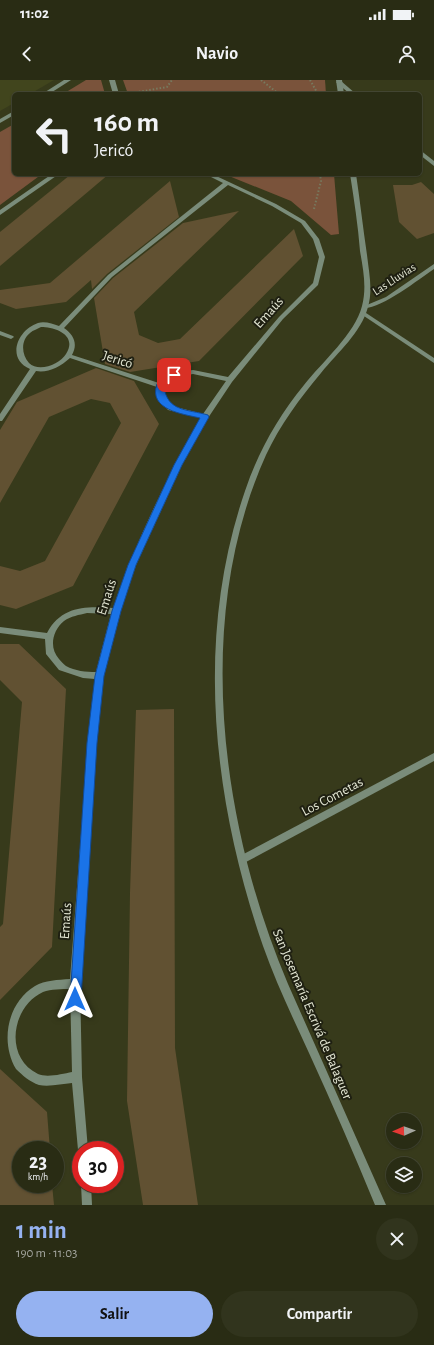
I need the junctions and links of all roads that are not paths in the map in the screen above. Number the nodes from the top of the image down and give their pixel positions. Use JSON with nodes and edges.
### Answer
{"nodes":[{"id":1,"x":68,"y":80,"type":"edge"},
{"id":2,"x":112,"y":80,"type":"edge"},
{"id":3,"x":339,"y":81,"type":"edge"},
{"id":4,"x":48,"y":92,"type":"edge"},
{"id":5,"x":115,"y":92,"type":"edge"},
{"id":6,"x":341,"y":92,"type":"edge"},
{"id":7,"x":351,"y":92,"type":"edge"},
{"id":8,"x":12,"y":114,"type":"edge"},
{"id":9,"x":0,"y":121,"type":"edge"},
{"id":10,"x":422,"y":154,"type":"edge"},
{"id":11,"x":434,"y":164,"type":"edge"},
{"id":12,"x":53,"y":176,"type":"edge"},
{"id":13,"x":212,"y":176,"type":"edge"},
{"id":14,"x":353,"y":176,"type":"edge"},
{"id":15,"x":227,"y":183,"type":"junction"},
{"id":16,"x":0,"y":213,"type":"edge"},
{"id":17,"x":434,"y":266,"type":"edge"},
{"id":18,"x":364,"y":310,"type":"junction"},
{"id":19,"x":61,"y":328,"type":"junction"},
{"id":20,"x":0,"y":333,"type":"edge"},
{"id":21,"x":15,"y":334,"type":"junction"},
{"id":22,"x":7,"y":344,"type":"dead end"},
{"id":23,"x":69,"y":356,"type":"junction"},
{"id":24,"x":434,"y":361,"type":"edge"},
{"id":25,"x":15,"y":364,"type":"dead end"},
{"id":26,"x":34,"y":369,"type":"junction"},
{"id":27,"x":230,"y":380,"type":"junction"},
{"id":28,"x":160,"y":386,"type":"junction"},
{"id":29,"x":205,"y":417,"type":"junction"},
{"id":30,"x":0,"y":419,"type":"edge"},
{"id":31,"x":116,"y":611,"type":"junction"},
{"id":32,"x":0,"y":630,"type":"edge"},
{"id":33,"x":49,"y":636,"type":"junction"},
{"id":34,"x":99,"y":676,"type":"junction"},
{"id":35,"x":434,"y":757,"type":"edge"},
{"id":36,"x":243,"y":859,"type":"junction"},
{"id":37,"x":75,"y":983,"type":"junction"},
{"id":38,"x":4,"y":1034,"type":"edge"},
{"id":39,"x":77,"y":1077,"type":"junction"},
{"id":40,"x":82,"y":1141,"type":"edge"},
{"id":41,"x":86,"y":1193,"type":"edge"},
{"id":42,"x":87,"y":1205,"type":"edge"},
{"id":43,"x":381,"y":1205,"type":"edge"}],
"edges":[{"from":1,"to":4,"type":"street"},
{"from":2,"to":5,"type":"street"},
{"from":3,"to":6,"type":"street"},
{"from":3,"to":7,"type":"street"},
{"from":8,"to":9,"type":"street"},
{"from":10,"to":11,"type":"street"},
{"from":12,"to":16,"type":"street"},
{"from":13,"to":15,"type":"street","name":"Emaús"},
{"from":14,"to":18,"type":"street","name":"San Josemaría Escrivá de Balaguer"},
{"from":15,"to":19,"type":"street"},
{"from":15,"to":27,"type":"street","name":"Emaús"},
{"from":17,"to":18,"type":"street","name":"Las Lluvias"},
{"from":18,"to":24,"type":"street"},
{"from":18,"to":36,"type":"street","name":"San Josemaría Escrivá de Balaguer"},
{"from":19,"to":21,"type":"street"},
{"from":19,"to":23,"type":"street"},
{"from":20,"to":21,"type":"street"},
{"from":21,"to":22,"type":"street"},
{"from":23,"to":26,"type":"street"},
{"from":23,"to":28,"type":"street","name":"Jericó"},
{"from":25,"to":26,"type":"street"},
{"from":26,"to":30,"type":"street"},
{"from":27,"to":28,"type":"street"},
{"from":27,"to":29,"type":"street","name":"Emaús"},
{"from":28,"to":29,"type":"street"},
{"from":29,"to":31,"type":"street","name":"Emaús"},
{"from":31,"to":33,"type":"street"},
{"from":31,"to":34,"type":"street","name":"Emaús"},
{"from":32,"to":33,"type":"street"},
{"from":33,"to":34,"type":"street"},
{"from":34,"to":37,"type":"street","name":"Emaús"},
{"from":35,"to":36,"type":"street","name":"Los Cometas"},
{"from":36,"to":43,"type":"street","name":"San Josemaría Escrivá de Balaguer"},
{"from":37,"to":38,"type":"street"},
{"from":37,"to":39,"type":"street","name":"Emaús"},
{"from":38,"to":39,"type":"street"},
{"from":39,"to":40,"type":"street","name":"Emaús"},
{"from":41,"to":42,"type":"street"}]}
